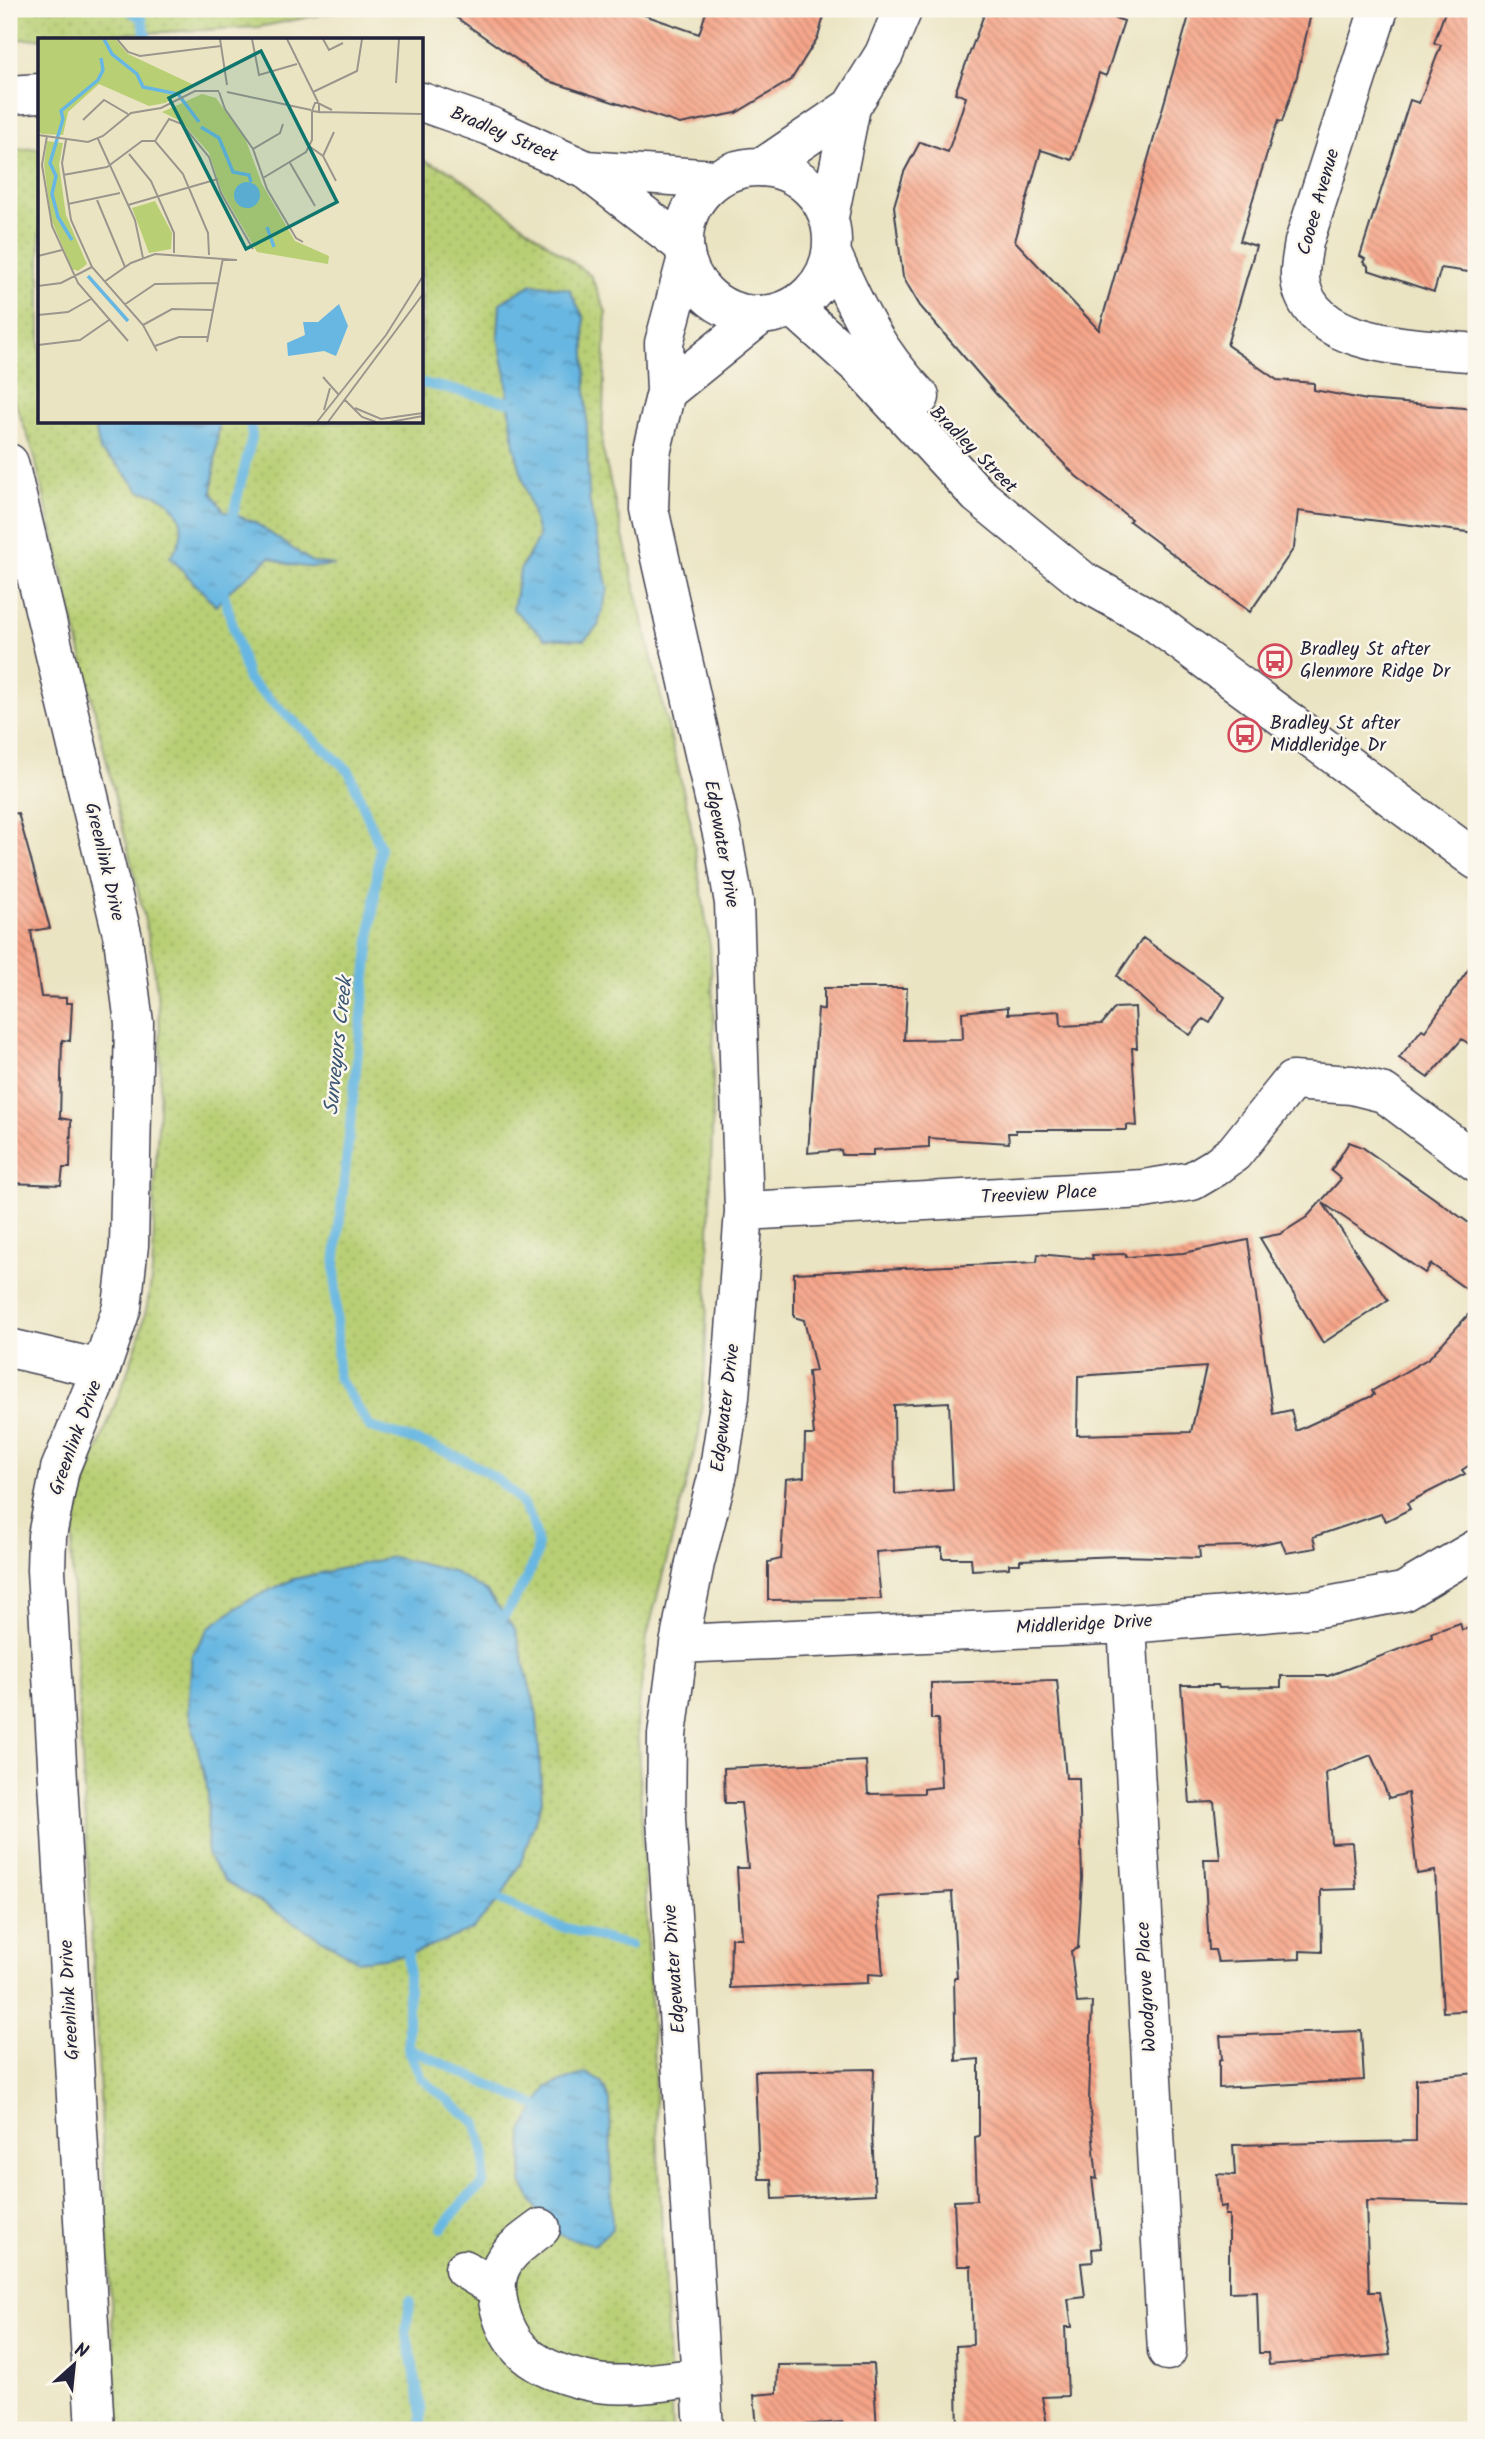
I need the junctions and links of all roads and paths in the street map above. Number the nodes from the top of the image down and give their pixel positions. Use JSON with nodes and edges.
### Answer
{"nodes":[{"id":1,"x":902,"y":9,"type":"edge"},
{"id":2,"x":1379,"y":9,"type":"edge"},
{"id":3,"x":424,"y":103,"type":"edge"},
{"id":4,"x":851,"y":107,"type":"junction"},
{"id":5,"x":763,"y":167,"type":"junction"},
{"id":6,"x":586,"y":170,"type":"junction"},
{"id":7,"x":715,"y":179,"type":"junction"},
{"id":8,"x":830,"y":235,"type":"junction"},
{"id":9,"x":685,"y":253,"type":"junction"},
{"id":10,"x":777,"y":311,"type":"junction"},
{"id":11,"x":1476,"y":353,"type":"edge"},
{"id":12,"x":666,"y":392,"type":"junction"},
{"id":13,"x":9,"y":463,"type":"edge"},
{"id":14,"x":1150,"y":618,"type":"junction"},
{"id":15,"x":1476,"y":860,"type":"edge"},
{"id":16,"x":1476,"y":1162,"type":"edge"},
{"id":17,"x":744,"y":1211,"type":"junction"},
{"id":18,"x":9,"y":1348,"type":"edge"},
{"id":19,"x":101,"y":1369,"type":"junction"},
{"id":20,"x":1476,"y":1549,"type":"edge"},
{"id":21,"x":1127,"y":1624,"type":"junction"},
{"id":22,"x":679,"y":1644,"type":"junction"},
{"id":23,"x":541,"y":2228,"type":"dead end"},
{"id":24,"x":464,"y":2269,"type":"dead end"},
{"id":25,"x":498,"y":2288,"type":"junction"},
{"id":26,"x":1167,"y":2351,"type":"dead end"},
{"id":27,"x":701,"y":2377,"type":"junction"},
{"id":28,"x":94,"y":2430,"type":"edge"},
{"id":29,"x":704,"y":2430,"type":"edge"}],
"edges":[{"from":1,"to":4,"type":"street"},
{"from":2,"to":11,"type":"street","name":"Cooee Avenue"},
{"from":3,"to":6,"type":"street","name":"Bradley Street"},
{"from":4,"to":5,"type":"street"},
{"from":4,"to":8,"type":"street"},
{"from":5,"to":7,"type":"street"},
{"from":5,"to":8,"type":"street"},
{"from":6,"to":7,"type":"street","name":"Bradley Street"},
{"from":6,"to":9,"type":"street","name":"Bradley Street"},
{"from":7,"to":9,"type":"street"},
{"from":8,"to":10,"type":"street"},
{"from":8,"to":14,"type":"street","name":"Bradley Street"},
{"from":9,"to":10,"type":"street"},
{"from":9,"to":12,"type":"street","name":"Edgewater Drive"},
{"from":10,"to":12,"type":"street"},
{"from":10,"to":14,"type":"street","name":"Bradley Street"},
{"from":12,"to":17,"type":"street","name":"Edgewater Drive"},
{"from":13,"to":19,"type":"street","name":"Greenlink Drive"},
{"from":14,"to":15,"type":"street","name":"Bradley Street"},
{"from":16,"to":17,"type":"street","name":"Treeview Place"},
{"from":17,"to":22,"type":"street","name":"Edgewater Drive"},
{"from":18,"to":19,"type":"street"},
{"from":19,"to":28,"type":"street","name":"Greenlink Drive"},
{"from":20,"to":21,"type":"street","name":"Middleridge Drive"},
{"from":21,"to":22,"type":"street","name":"Middleridge Drive"},
{"from":21,"to":26,"type":"street","name":"Woodgrove Place"},
{"from":22,"to":27,"type":"street","name":"Edgewater Drive"},
{"from":23,"to":25,"type":"street"},
{"from":24,"to":25,"type":"street"},
{"from":25,"to":27,"type":"street"},
{"from":27,"to":29,"type":"street","name":"Edgewater Drive"}]}
